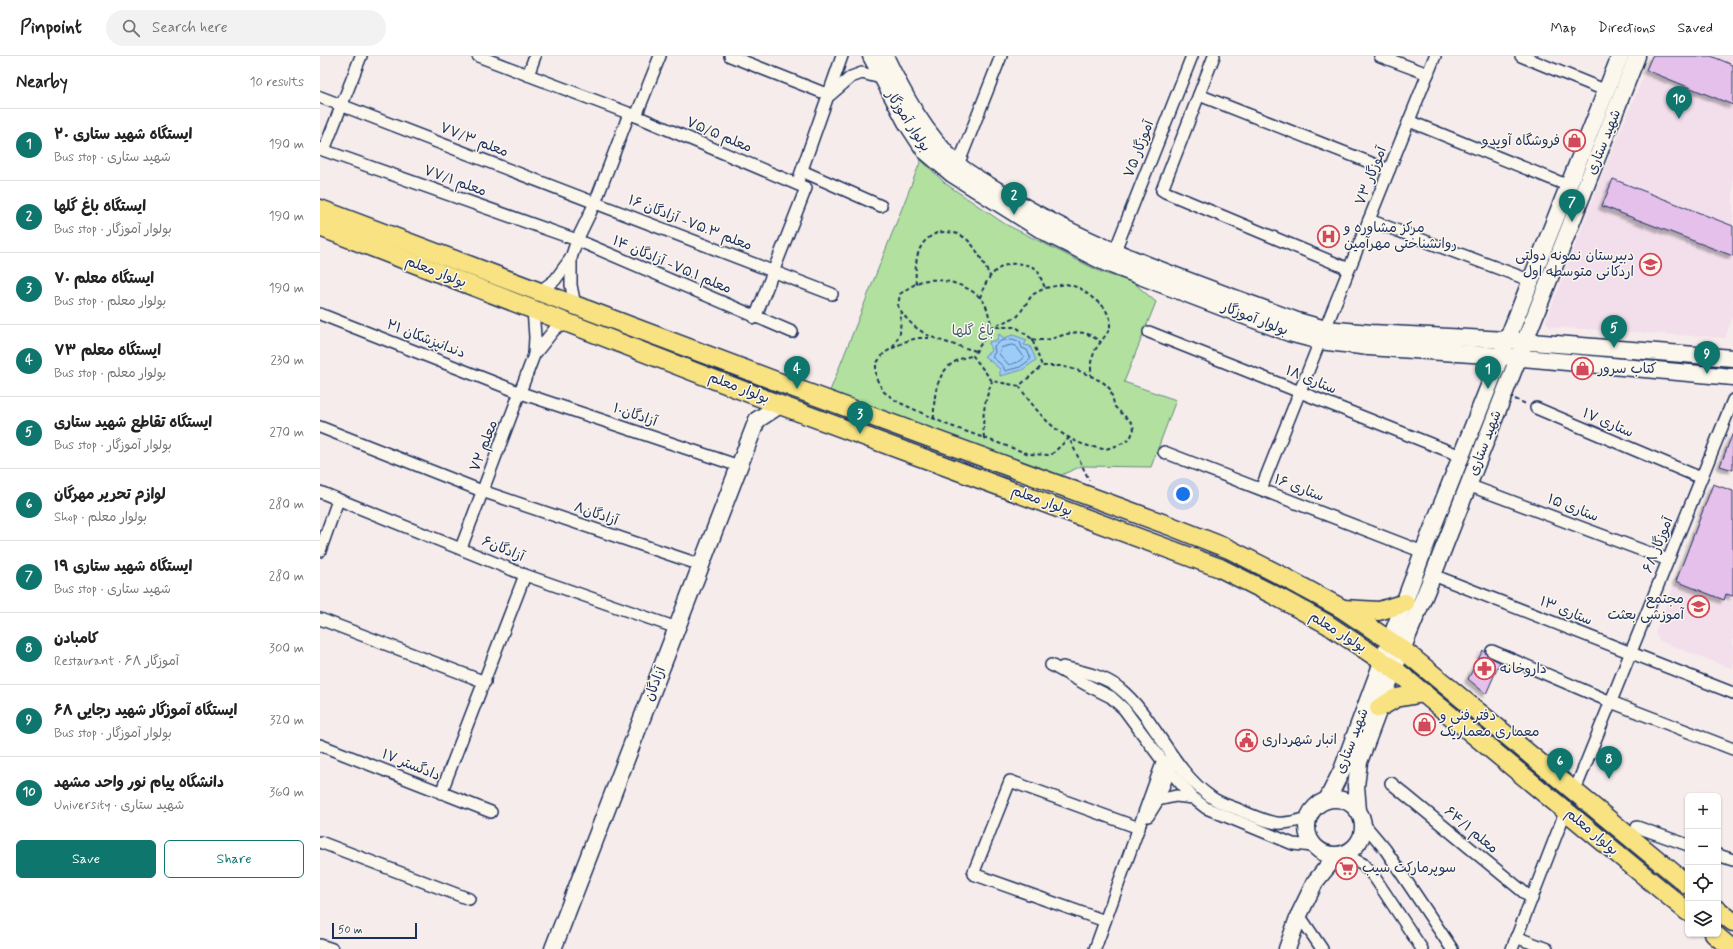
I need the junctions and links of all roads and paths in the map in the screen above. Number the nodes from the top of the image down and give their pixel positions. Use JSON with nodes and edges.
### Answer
{"nodes":[{"id":1,"x":361,"y":56,"type":"edge"},
{"id":2,"x":478,"y":56,"type":"edge"},
{"id":3,"x":535,"y":56,"type":"edge"},
{"id":4,"x":660,"y":56,"type":"edge"},
{"id":5,"x":730,"y":56,"type":"edge"},
{"id":6,"x":842,"y":56,"type":"edge"},
{"id":7,"x":870,"y":56,"type":"edge"},
{"id":8,"x":1001,"y":56,"type":"edge"},
{"id":9,"x":1192,"y":56,"type":"edge"},
{"id":10,"x":1214,"y":56,"type":"edge"},
{"id":11,"x":1380,"y":56,"type":"edge"},
{"id":12,"x":1435,"y":56,"type":"edge"},
{"id":13,"x":1521,"y":56,"type":"edge"},
{"id":14,"x":1620,"y":56,"type":"edge"},
{"id":15,"x":1638,"y":56,"type":"edge"},
{"id":16,"x":888,"y":65,"type":"edge"},
{"id":17,"x":1428,"y":74,"type":"junction"},
{"id":18,"x":528,"y":75,"type":"junction"},
{"id":19,"x":1607,"y":91,"type":"junction"},
{"id":20,"x":829,"y":95,"type":"junction"},
{"id":21,"x":1199,"y":96,"type":"junction"},
{"id":22,"x":320,"y":97,"type":"edge"},
{"id":23,"x":342,"y":105,"type":"junction"},
{"id":24,"x":633,"y":115,"type":"junction"},
{"id":25,"x":1409,"y":121,"type":"junction"},
{"id":26,"x":322,"y":150,"type":"edge"},
{"id":27,"x":958,"y":165,"type":"junction"},
{"id":28,"x":1389,"y":170,"type":"junction"},
{"id":29,"x":802,"y":171,"type":"junction"},
{"id":30,"x":797,"y":184,"type":"junction"},
{"id":31,"x":1569,"y":186,"type":"junction"},
{"id":32,"x":596,"y":203,"type":"junction"},
{"id":33,"x":881,"y":206,"type":"dead end"},
{"id":34,"x":320,"y":209,"type":"edge"},
{"id":35,"x":1369,"y":220,"type":"junction"},
{"id":36,"x":320,"y":227,"type":"edge"},
{"id":37,"x":577,"y":240,"type":"junction"},
{"id":38,"x":1114,"y":253,"type":"junction"},
{"id":39,"x":571,"y":258,"type":"junction"},
{"id":40,"x":1349,"y":269,"type":"junction"},
{"id":41,"x":773,"y":272,"type":"junction"},
{"id":42,"x":990,"y":276,"type":"junction"},
{"id":43,"x":1532,"y":281,"type":"junction"},
{"id":44,"x":916,"y":284,"type":"junction"},
{"id":45,"x":1045,"y":288,"type":"junction"},
{"id":46,"x":539,"y":292,"type":"junction"},
{"id":47,"x":832,"y":294,"type":"dead end"},
{"id":48,"x":980,"y":298,"type":"junction"},
{"id":49,"x":575,"y":305,"type":"junction"},
{"id":50,"x":533,"y":309,"type":"junction"},
{"id":51,"x":901,"y":312,"type":"junction"},
{"id":52,"x":320,"y":314,"type":"edge"},
{"id":53,"x":756,"y":318,"type":"junction"},
{"id":54,"x":565,"y":322,"type":"junction"},
{"id":55,"x":992,"y":327,"type":"junction"},
{"id":56,"x":792,"y":332,"type":"dead end"},
{"id":57,"x":1149,"y":332,"type":"dead end"},
{"id":58,"x":1323,"y":335,"type":"junction"},
{"id":59,"x":931,"y":338,"type":"junction"},
{"id":60,"x":1032,"y":339,"type":"junction"},
{"id":61,"x":1507,"y":340,"type":"junction"},
{"id":62,"x":1525,"y":341,"type":"junction"},
{"id":63,"x":1101,"y":342,"type":"junction"},
{"id":64,"x":893,"y":347,"type":"junction"},
{"id":65,"x":976,"y":351,"type":"junction"},
{"id":66,"x":534,"y":355,"type":"junction"},
{"id":67,"x":973,"y":356,"type":"junction"},
{"id":68,"x":1501,"y":356,"type":"junction"},
{"id":69,"x":1519,"y":357,"type":"junction"},
{"id":70,"x":1733,"y":358,"type":"edge"},
{"id":71,"x":1042,"y":366,"type":"junction"},
{"id":72,"x":1091,"y":376,"type":"junction"},
{"id":73,"x":1733,"y":377,"type":"edge"},
{"id":74,"x":992,"y":381,"type":"junction"},
{"id":75,"x":1020,"y":386,"type":"junction"},
{"id":76,"x":1300,"y":392,"type":"junction"},
{"id":77,"x":521,"y":393,"type":"junction"},
{"id":78,"x":751,"y":393,"type":"junction"},
{"id":79,"x":1504,"y":395,"type":"junction"},
{"id":80,"x":1733,"y":400,"type":"edge"},
{"id":81,"x":780,"y":405,"type":"junction"},
{"id":82,"x":1536,"y":408,"type":"joint"},
{"id":83,"x":934,"y":419,"type":"junction"},
{"id":84,"x":757,"y":420,"type":"junction"},
{"id":85,"x":320,"y":427,"type":"edge"},
{"id":86,"x":984,"y":438,"type":"junction"},
{"id":87,"x":1069,"y":438,"type":"junction"},
{"id":88,"x":1164,"y":452,"type":"dead end"},
{"id":89,"x":1461,"y":456,"type":"junction"},
{"id":90,"x":739,"y":466,"type":"junction"},
{"id":91,"x":1701,"y":478,"type":"junction"},
{"id":92,"x":1468,"y":485,"type":"junction"},
{"id":93,"x":1261,"y":489,"type":"junction"},
{"id":94,"x":482,"y":491,"type":"junction"},
{"id":95,"x":320,"y":492,"type":"edge"},
{"id":96,"x":1098,"y":499,"type":"junction"},
{"id":97,"x":338,"y":500,"type":"junction"},
{"id":98,"x":461,"y":548,"type":"junction"},
{"id":99,"x":320,"y":551,"type":"edge"},
{"id":100,"x":1423,"y":552,"type":"junction"},
{"id":101,"x":1668,"y":560,"type":"junction"},
{"id":102,"x":701,"y":565,"type":"junction"},
{"id":103,"x":526,"y":575,"type":"junction"},
{"id":104,"x":1433,"y":575,"type":"junction"},
{"id":105,"x":1405,"y":602,"type":"junction"},
{"id":106,"x":1341,"y":608,"type":"junction"},
{"id":107,"x":320,"y":619,"type":"edge"},
{"id":108,"x":677,"y":628,"type":"junction"},
{"id":109,"x":1396,"y":645,"type":"junction"},
{"id":110,"x":1492,"y":651,"type":"dead end"},
{"id":111,"x":1630,"y":653,"type":"junction"},
{"id":112,"x":1388,"y":665,"type":"junction"},
{"id":113,"x":485,"y":682,"type":"junction"},
{"id":114,"x":1424,"y":693,"type":"junction"},
{"id":115,"x":1733,"y":693,"type":"edge"},
{"id":116,"x":1610,"y":702,"type":"junction"},
{"id":117,"x":1378,"y":708,"type":"junction"},
{"id":118,"x":320,"y":745,"type":"edge"},
{"id":119,"x":1733,"y":749,"type":"edge"},
{"id":120,"x":1174,"y":759,"type":"junction"},
{"id":121,"x":1166,"y":767,"type":"junction"},
{"id":122,"x":1391,"y":783,"type":"dead end"},
{"id":123,"x":1575,"y":790,"type":"junction"},
{"id":124,"x":441,"y":793,"type":"junction"},
{"id":125,"x":1193,"y":798,"type":"junction"},
{"id":126,"x":1158,"y":800,"type":"junction"},
{"id":127,"x":1327,"y":800,"type":"junction"},
{"id":128,"x":1566,"y":810,"type":"junction"},
{"id":129,"x":491,"y":812,"type":"dead end"},
{"id":130,"x":1361,"y":817,"type":"junction"},
{"id":131,"x":1308,"y":818,"type":"junction"},
{"id":132,"x":1637,"y":827,"type":"dead end"},
{"id":133,"x":1139,"y":828,"type":"junction"},
{"id":134,"x":320,"y":842,"type":"edge"},
{"id":135,"x":1685,"y":844,"type":"edge"},
{"id":136,"x":1315,"y":847,"type":"junction"},
{"id":137,"x":1340,"y":855,"type":"junction"},
{"id":138,"x":1721,"y":856,"type":"edge"},
{"id":139,"x":1733,"y":860,"type":"edge"},
{"id":140,"x":1315,"y":882,"type":"junction"},
{"id":141,"x":1685,"y":882,"type":"edge"},
{"id":142,"x":469,"y":899,"type":"dead end"},
{"id":143,"x":1532,"y":899,"type":"junction"},
{"id":144,"x":1685,"y":909,"type":"edge"},
{"id":145,"x":1721,"y":912,"type":"edge"},
{"id":146,"x":1299,"y":915,"type":"junction"},
{"id":147,"x":1105,"y":922,"type":"junction"},
{"id":148,"x":1733,"y":922,"type":"edge"},
{"id":149,"x":1516,"y":937,"type":"junction"},
{"id":150,"x":1718,"y":937,"type":"edge"},
{"id":151,"x":320,"y":944,"type":"edge"},
{"id":152,"x":332,"y":949,"type":"edge"},
{"id":153,"x":553,"y":949,"type":"edge"},
{"id":154,"x":1095,"y":949,"type":"edge"},
{"id":155,"x":1287,"y":949,"type":"edge"},
{"id":156,"x":1322,"y":949,"type":"edge"},
{"id":157,"x":1422,"y":949,"type":"edge"},
{"id":158,"x":1452,"y":949,"type":"edge"},
{"id":159,"x":1512,"y":949,"type":"edge"},
{"id":160,"x":1548,"y":949,"type":"edge"},
{"id":161,"x":1732,"y":949,"type":"edge"}],
"edges":[{"from":1,"to":23,"type":"street"},
{"from":2,"to":18,"type":"street","name":"معلم ۷۵/۵"},
{"from":3,"to":18,"type":"street"},
{"from":4,"to":24,"type":"street"},
{"from":5,"to":20,"type":"street"},
{"from":6,"to":20,"type":"street"},
{"from":7,"to":16,"type":"main road","name":"بولوار آموزگار"},
{"from":8,"to":27,"type":"street"},
{"from":9,"to":38,"type":"street","name":"آموزگار ۷۵"},
{"from":10,"to":21,"type":"street"},
{"from":11,"to":17,"type":"street"},
{"from":12,"to":17,"type":"street","name":"۷۳ آموزگار"},
{"from":13,"to":19,"type":"street"},
{"from":14,"to":19,"type":"main road","name":"شهید ستاری"},
{"from":15,"to":62,"type":"main road","name":"شهید ستاری"},
{"from":16,"to":20,"type":"street"},
{"from":16,"to":27,"type":"main road","name":"بولوار آموزگار"},
{"from":16,"to":58,"type":"main road","name":"بولوار آموزگار"},
{"from":17,"to":25,"type":"street","name":"۷۳ آموزگار"},
{"from":18,"to":24,"type":"street","name":"معلم ۷۵/۵"},
{"from":19,"to":31,"type":"main road","name":"شهید ستاری"},
{"from":20,"to":29,"type":"street"},
{"from":21,"to":28,"type":"street"},
{"from":21,"to":40,"type":"street"},
{"from":22,"to":23,"type":"street","name":"معلم ۷۷/۳"},
{"from":23,"to":26,"type":"street"},
{"from":23,"to":32,"type":"street","name":"معلم ۷۷/۳"},
{"from":24,"to":30,"type":"street","name":"معلم ۷۵/۵"},
{"from":24,"to":32,"type":"street"},
{"from":25,"to":28,"type":"street","name":"۷۳ آموزگار"},
{"from":25,"to":31,"type":"street"},
{"from":26,"to":37,"type":"street","name":"معلم ۷۷/۱"},
{"from":27,"to":38,"type":"main road","name":"بولوار آموزگار"},
{"from":28,"to":35,"type":"street","name":"۷۳ آموزگار"},
{"from":29,"to":30,"type":"street"},
{"from":29,"to":33,"type":"street"},
{"from":30,"to":41,"type":"street"},
{"from":31,"to":43,"type":"main road","name":"شهید ستاری"},
{"from":32,"to":37,"type":"street"},
{"from":32,"to":41,"type":"street","name":"معلم ۷۵.۳- آزادگان ۱۶"},
{"from":34,"to":46,"type":"main road","name":"بولوار معلم"},
{"from":35,"to":40,"type":"street","name":"۷۳ آموزگار"},
{"from":35,"to":43,"type":"street"},
{"from":36,"to":50,"type":"main road","name":"بولوار معلم"},
{"from":37,"to":39,"type":"street"},
{"from":37,"to":53,"type":"street","name":"معلم ۷۵.۱- آزادگان ۱۴"},
{"from":38,"to":58,"type":"main road","name":"بولوار آموزگار"},
{"from":39,"to":46,"type":"street"},
{"from":39,"to":49,"type":"street"},
{"from":40,"to":58,"type":"street","name":"۷۳ آموزگار"},
{"from":41,"to":47,"type":"street","name":"معلم ۷۵.۳- آزادگان ۱۶"},
{"from":41,"to":53,"type":"street"},
{"from":42,"to":44,"type":"path"},
{"from":42,"to":45,"type":"path"},
{"from":42,"to":48,"type":"path"},
{"from":43,"to":61,"type":"main road","name":"شهید ستاری"},
{"from":44,"to":48,"type":"path"},
{"from":44,"to":51,"type":"path"},
{"from":45,"to":55,"type":"path"},
{"from":45,"to":63,"type":"path"},
{"from":46,"to":49,"type":"main road","name":"بولوار معلم"},
{"from":48,"to":55,"type":"path"},
{"from":49,"to":96,"type":"main road","name":"بولوار معلم"},
{"from":50,"to":54,"type":"main road","name":"بولوار معلم"},
{"from":50,"to":66,"type":"street"},
{"from":51,"to":59,"type":"path"},
{"from":51,"to":64,"type":"path"},
{"from":52,"to":77,"type":"street","name":"دندانپزشکان ۲۱"},
{"from":53,"to":56,"type":"street","name":"معلم ۷۵.۱- آزادگان ۱۴"},
{"from":54,"to":66,"type":"street"},
{"from":54,"to":78,"type":"main road","name":"بولوار معلم"},
{"from":55,"to":60,"type":"path"},
{"from":55,"to":65,"type":"path"},
{"from":57,"to":76,"type":"street","name":"ستاری ۱۸"},
{"from":58,"to":61,"type":"main road","name":"بولوار آموزگار"},
{"from":58,"to":68,"type":"main road","name":"بولوار آموزگار"},
{"from":58,"to":76,"type":"street","name":"۷۳ آموزگار"},
{"from":59,"to":64,"type":"path"},
{"from":59,"to":65,"type":"path"},
{"from":60,"to":63,"type":"path"},
{"from":60,"to":71,"type":"path"},
{"from":61,"to":62,"type":"main road","name":"بولوار آموزگار"},
{"from":61,"to":68,"type":"main road","name":"شهید ستاری"},
{"from":62,"to":69,"type":"main road","name":"شهید ستاری"},
{"from":62,"to":70,"type":"main road","name":"بولوار آموزگار"},
{"from":63,"to":72,"type":"path"},
{"from":64,"to":83,"type":"path"},
{"from":65,"to":67,"type":"path"},
{"from":66,"to":77,"type":"street","name":"معلم ۷۲"},
{"from":67,"to":74,"type":"path"},
{"from":67,"to":83,"type":"path"},
{"from":68,"to":69,"type":"main road","name":"بولوار آموزگار"},
{"from":68,"to":89,"type":"main road","name":"شهید ستاری"},
{"from":69,"to":73,"type":"main road","name":"بولوار آموزگار"},
{"from":69,"to":79,"type":"main road","name":"شهید ستاری"},
{"from":71,"to":72,"type":"path"},
{"from":71,"to":75,"type":"path"},
{"from":72,"to":87,"type":"path"},
{"from":74,"to":75,"type":"path"},
{"from":74,"to":86,"type":"path"},
{"from":75,"to":87,"type":"path"},
{"from":76,"to":89,"type":"street","name":"ستاری ۱۸"},
{"from":76,"to":93,"type":"street","name":"۷۳ آموزگار"},
{"from":77,"to":90,"type":"street","name":"آزادگان۱۰"},
{"from":77,"to":94,"type":"street","name":"معلم ۷۲"},
{"from":78,"to":81,"type":"main road","name":"بولوار معلم"},
{"from":78,"to":84,"type":"main road"},
{"from":79,"to":82,"type":"path"},
{"from":79,"to":92,"type":"main road","name":"شهید ستاری"},
{"from":80,"to":91,"type":"street","name":"آموزگار ۶۸"},
{"from":81,"to":84,"type":"main road"},
{"from":81,"to":112,"type":"main road","name":"بولوار معلم"},
{"from":82,"to":91,"type":"street","name":"ستاری ۱۷"},
{"from":83,"to":86,"type":"path"},
{"from":84,"to":90,"type":"main road","name":"آزادگان"},
{"from":85,"to":94,"type":"street","name":"آزادگان۸"},
{"from":86,"to":87,"type":"path"},
{"from":87,"to":96,"type":"path"},
{"from":88,"to":93,"type":"street","name":"ستاری ۱۶"},
{"from":89,"to":100,"type":"main road","name":"شهید ستاری"},
{"from":90,"to":102,"type":"main road","name":"آزادگان"},
{"from":91,"to":101,"type":"street","name":"آموزگار ۶۸"},
{"from":92,"to":101,"type":"street","name":"ستاری ۱۵"},
{"from":92,"to":104,"type":"main road","name":"شهید ستاری"},
{"from":93,"to":100,"type":"street","name":"ستاری ۱۶"},
{"from":94,"to":98,"type":"street","name":"معلم ۷۲"},
{"from":94,"to":102,"type":"street","name":"آزادگان۸"},
{"from":95,"to":97,"type":"street","name":"آزادگان۶"},
{"from":96,"to":106,"type":"main road","name":"بولوار معلم"},
{"from":97,"to":98,"type":"street","name":"آزادگان۶"},
{"from":97,"to":99,"type":"street"},
{"from":98,"to":103,"type":"street","name":"آزادگان۶"},
{"from":100,"to":105,"type":"main road","name":"شهید ستاری"},
{"from":101,"to":111,"type":"street","name":"آموزگار ۶۸"},
{"from":102,"to":108,"type":"main road","name":"آزادگان"},
{"from":103,"to":108,"type":"street","name":"آزادگان۶"},
{"from":103,"to":113,"type":"street"},
{"from":104,"to":109,"type":"main road","name":"شهید ستاری"},
{"from":104,"to":111,"type":"street","name":"ستاری ۱۳"},
{"from":105,"to":106,"type":"main road"},
{"from":105,"to":109,"type":"main road","name":"شهید ستاری"},
{"from":106,"to":109,"type":"main road","name":"بولوار معلم"},
{"from":107,"to":113,"type":"street"},
{"from":108,"to":153,"type":"main road","name":"آزادگان"},
{"from":109,"to":112,"type":"main road","name":"شهید ستاری"},
{"from":109,"to":123,"type":"main road","name":"بولوار معلم"},
{"from":110,"to":116,"type":"street"},
{"from":111,"to":115,"type":"street","name":"ستاری ۱۳"},
{"from":111,"to":116,"type":"street","name":"آموزگار ۶۸"},
{"from":112,"to":114,"type":"main road","name":"بولوار معلم"},
{"from":112,"to":117,"type":"main road","name":"شهید ستاری"},
{"from":112,"to":127,"type":"main road","name":"شهید ستاری"},
{"from":113,"to":124,"type":"street"},
{"from":114,"to":117,"type":"main road"},
{"from":114,"to":128,"type":"main road","name":"بولوار معلم"},
{"from":116,"to":119,"type":"street"},
{"from":116,"to":123,"type":"street","name":"آموزگار ۶۸"},
{"from":117,"to":130,"type":"main road","name":"شهید ستاری"},
{"from":118,"to":124,"type":"street","name":"دادگستر ۱۷"},
{"from":120,"to":121,"type":"street"},
{"from":120,"to":121,"type":"street"},
{"from":120,"to":131,"type":"street"},
{"from":121,"to":125,"type":"street"},
{"from":121,"to":126,"type":"street"},
{"from":121,"to":133,"type":"street"},
{"from":122,"to":143,"type":"street","name":"معلم ۶۴/۱"},
{"from":123,"to":141,"type":"main road","name":"بولوار معلم"},
{"from":124,"to":129,"type":"street","name":"دادگستر ۱۷"},
{"from":125,"to":126,"type":"street"},
{"from":125,"to":136,"type":"street"},
{"from":126,"to":133,"type":"street"},
{"from":127,"to":130,"type":"main road"},
{"from":127,"to":131,"type":"main road"},
{"from":128,"to":143,"type":"street"},
{"from":128,"to":144,"type":"main road","name":"بولوار معلم"},
{"from":130,"to":137,"type":"main road"},
{"from":130,"to":158,"type":"street"},
{"from":131,"to":136,"type":"main road"},
{"from":132,"to":135,"type":"street"},
{"from":133,"to":147,"type":"street"},
{"from":133,"to":147,"type":"street"},
{"from":134,"to":142,"type":"street"},
{"from":136,"to":137,"type":"main road"},
{"from":136,"to":140,"type":"main road"},
{"from":137,"to":140,"type":"main road"},
{"from":137,"to":157,"type":"street"},
{"from":138,"to":139,"type":"street"},
{"from":140,"to":146,"type":"main road"},
{"from":143,"to":149,"type":"street"},
{"from":145,"to":148,"type":"main road"},
{"from":146,"to":155,"type":"main road"},
{"from":146,"to":156,"type":"street"},
{"from":147,"to":154,"type":"street"},
{"from":149,"to":159,"type":"street"},
{"from":149,"to":160,"type":"street"},
{"from":150,"to":161,"type":"main road"},
{"from":151,"to":152,"type":"street"}]}
